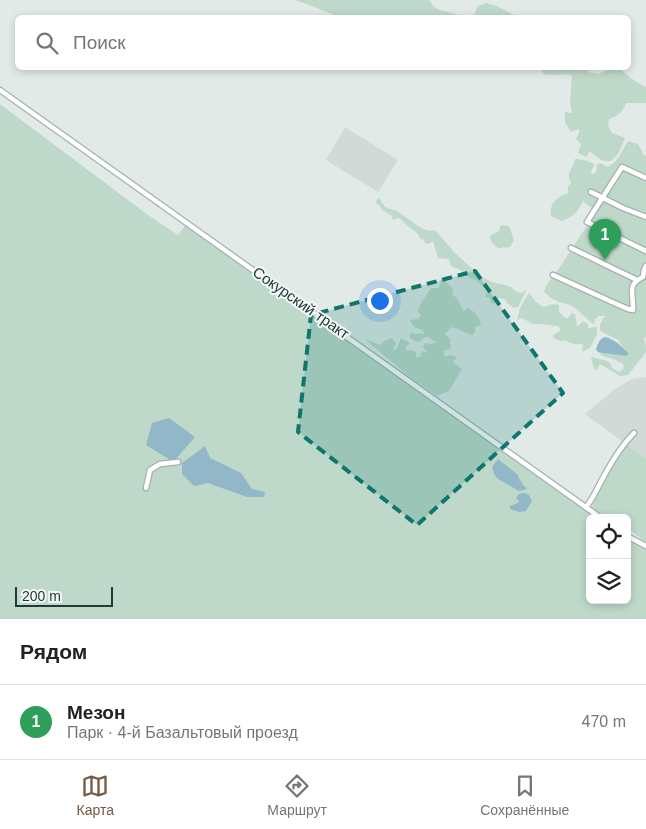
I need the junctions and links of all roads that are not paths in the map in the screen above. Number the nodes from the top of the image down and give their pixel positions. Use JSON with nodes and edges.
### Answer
{"nodes":[{"id":1,"x":0,"y":90,"type":"edge"},
{"id":2,"x":646,"y":178,"type":"edge"},
{"id":3,"x":591,"y":192,"type":"dead end"},
{"id":4,"x":602,"y":198,"type":"junction"},
{"id":5,"x":646,"y":217,"type":"edge"},
{"id":6,"x":571,"y":248,"type":"dead end"},
{"id":7,"x":646,"y":251,"type":"edge"},
{"id":8,"x":646,"y":266,"type":"edge"},
{"id":9,"x":553,"y":275,"type":"dead end"},
{"id":10,"x":645,"y":277,"type":"edge"},
{"id":11,"x":637,"y":280,"type":"junction"},
{"id":12,"x":634,"y":433,"type":"dead end"},
{"id":13,"x":178,"y":462,"type":"dead end"},
{"id":14,"x":146,"y":488,"type":"dead end"},
{"id":15,"x":586,"y":508,"type":"junction"},
{"id":16,"x":595,"y":514,"type":"edge"},
{"id":17,"x":631,"y":538,"type":"edge"},
{"id":18,"x":646,"y":546,"type":"edge"}],
"edges":[{"from":1,"to":15,"type":"street","name":"Сокурский тракт"},
{"from":2,"to":4,"type":"street"},
{"from":3,"to":4,"type":"street"},
{"from":4,"to":5,"type":"street"},
{"from":4,"to":7,"type":"street"},
{"from":6,"to":11,"type":"street"},
{"from":8,"to":10,"type":"street"},
{"from":9,"to":11,"type":"street"},
{"from":10,"to":11,"type":"street"},
{"from":12,"to":15,"type":"street"},
{"from":13,"to":14,"type":"street"},
{"from":15,"to":16,"type":"street","name":"Сокурский тракт"},
{"from":17,"to":18,"type":"street"}]}
